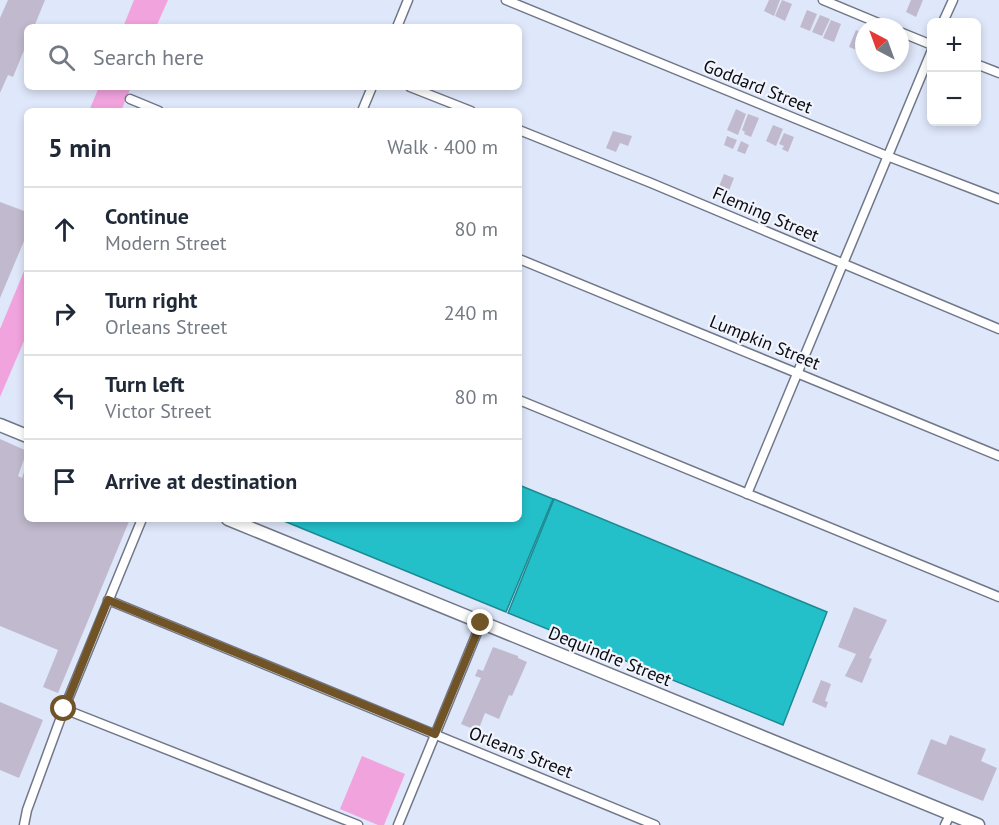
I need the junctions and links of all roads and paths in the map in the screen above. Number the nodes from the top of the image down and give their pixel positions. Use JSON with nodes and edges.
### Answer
{"nodes":[{"id":1,"x":408,"y":0,"type":"edge"},
{"id":2,"x":506,"y":0,"type":"edge"},
{"id":3,"x":822,"y":0,"type":"edge"},
{"id":4,"x":952,"y":0,"type":"edge"},
{"id":5,"x":866,"y":18,"type":"edge"},
{"id":6,"x":945,"y":18,"type":"edge"},
{"id":7,"x":398,"y":24,"type":"edge"},
{"id":8,"x":909,"y":36,"type":"edge"},
{"id":9,"x":927,"y":43,"type":"edge"},
{"id":10,"x":927,"y":62,"type":"edge"},
{"id":11,"x":981,"y":65,"type":"edge"},
{"id":12,"x":999,"y":73,"type":"edge"},
{"id":13,"x":371,"y":90,"type":"edge"},
{"id":14,"x":418,"y":90,"type":"edge"},
{"id":15,"x":130,"y":99,"type":"dead end"},
{"id":16,"x":152,"y":108,"type":"edge"},
{"id":17,"x":363,"y":108,"type":"edge"},
{"id":18,"x":463,"y":108,"type":"edge"},
{"id":19,"x":522,"y":131,"type":"edge"},
{"id":20,"x":887,"y":156,"type":"junction"},
{"id":21,"x":999,"y":200,"type":"edge"},
{"id":22,"x":522,"y":260,"type":"edge"},
{"id":23,"x":842,"y":264,"type":"junction"},
{"id":24,"x":999,"y":329,"type":"edge"},
{"id":25,"x":797,"y":373,"type":"junction"},
{"id":26,"x":522,"y":401,"type":"edge"},
{"id":27,"x":0,"y":425,"type":"edge"},
{"id":28,"x":24,"y":435,"type":"edge"},
{"id":29,"x":999,"y":456,"type":"edge"},
{"id":30,"x":747,"y":494,"type":"junction"},
{"id":31,"x":141,"y":522,"type":"edge"},
{"id":32,"x":235,"y":522,"type":"edge"},
{"id":33,"x":999,"y":597,"type":"edge"},
{"id":34,"x":108,"y":600,"type":"junction"},
{"id":35,"x":481,"y":623,"type":"junction"},
{"id":36,"x":64,"y":709,"type":"junction"},
{"id":37,"x":435,"y":734,"type":"junction"},
{"id":38,"x":947,"y":820,"type":"edge"},
{"id":39,"x":24,"y":825,"type":"edge"},
{"id":40,"x":358,"y":825,"type":"edge"},
{"id":41,"x":398,"y":825,"type":"edge"},
{"id":42,"x":655,"y":825,"type":"edge"},
{"id":43,"x":978,"y":825,"type":"edge"}],
"edges":[{"from":1,"to":7,"type":"street"},
{"from":2,"to":20,"type":"street","name":"Goddard Street"},
{"from":3,"to":5,"type":"street"},
{"from":4,"to":6,"type":"street"},
{"from":8,"to":9,"type":"street"},
{"from":10,"to":20,"type":"street"},
{"from":11,"to":12,"type":"street"},
{"from":13,"to":17,"type":"street"},
{"from":14,"to":18,"type":"street"},
{"from":15,"to":16,"type":"street"},
{"from":19,"to":23,"type":"street","name":"Fleming Street"},
{"from":20,"to":21,"type":"street","name":"Goddard Street"},
{"from":20,"to":23,"type":"street"},
{"from":22,"to":25,"type":"street","name":"Lumpkin Street"},
{"from":23,"to":24,"type":"street","name":"Fleming Street"},
{"from":23,"to":25,"type":"street"},
{"from":25,"to":29,"type":"street","name":"Lumpkin Street"},
{"from":25,"to":30,"type":"street"},
{"from":26,"to":30,"type":"street"},
{"from":27,"to":28,"type":"street"},
{"from":30,"to":33,"type":"street"},
{"from":31,"to":34,"type":"street"},
{"from":32,"to":35,"type":"street","name":"Dequindre Street"},
{"from":34,"to":36,"type":"street"},
{"from":34,"to":37,"type":"street","name":"Orleans Street"},
{"from":35,"to":37,"type":"street"},
{"from":35,"to":38,"type":"street","name":"Dequindre Street"},
{"from":36,"to":39,"type":"street"},
{"from":36,"to":40,"type":"street"},
{"from":37,"to":41,"type":"street"},
{"from":37,"to":42,"type":"street","name":"Orleans Street"},
{"from":38,"to":43,"type":"street","name":"Dequindre Street"}]}
